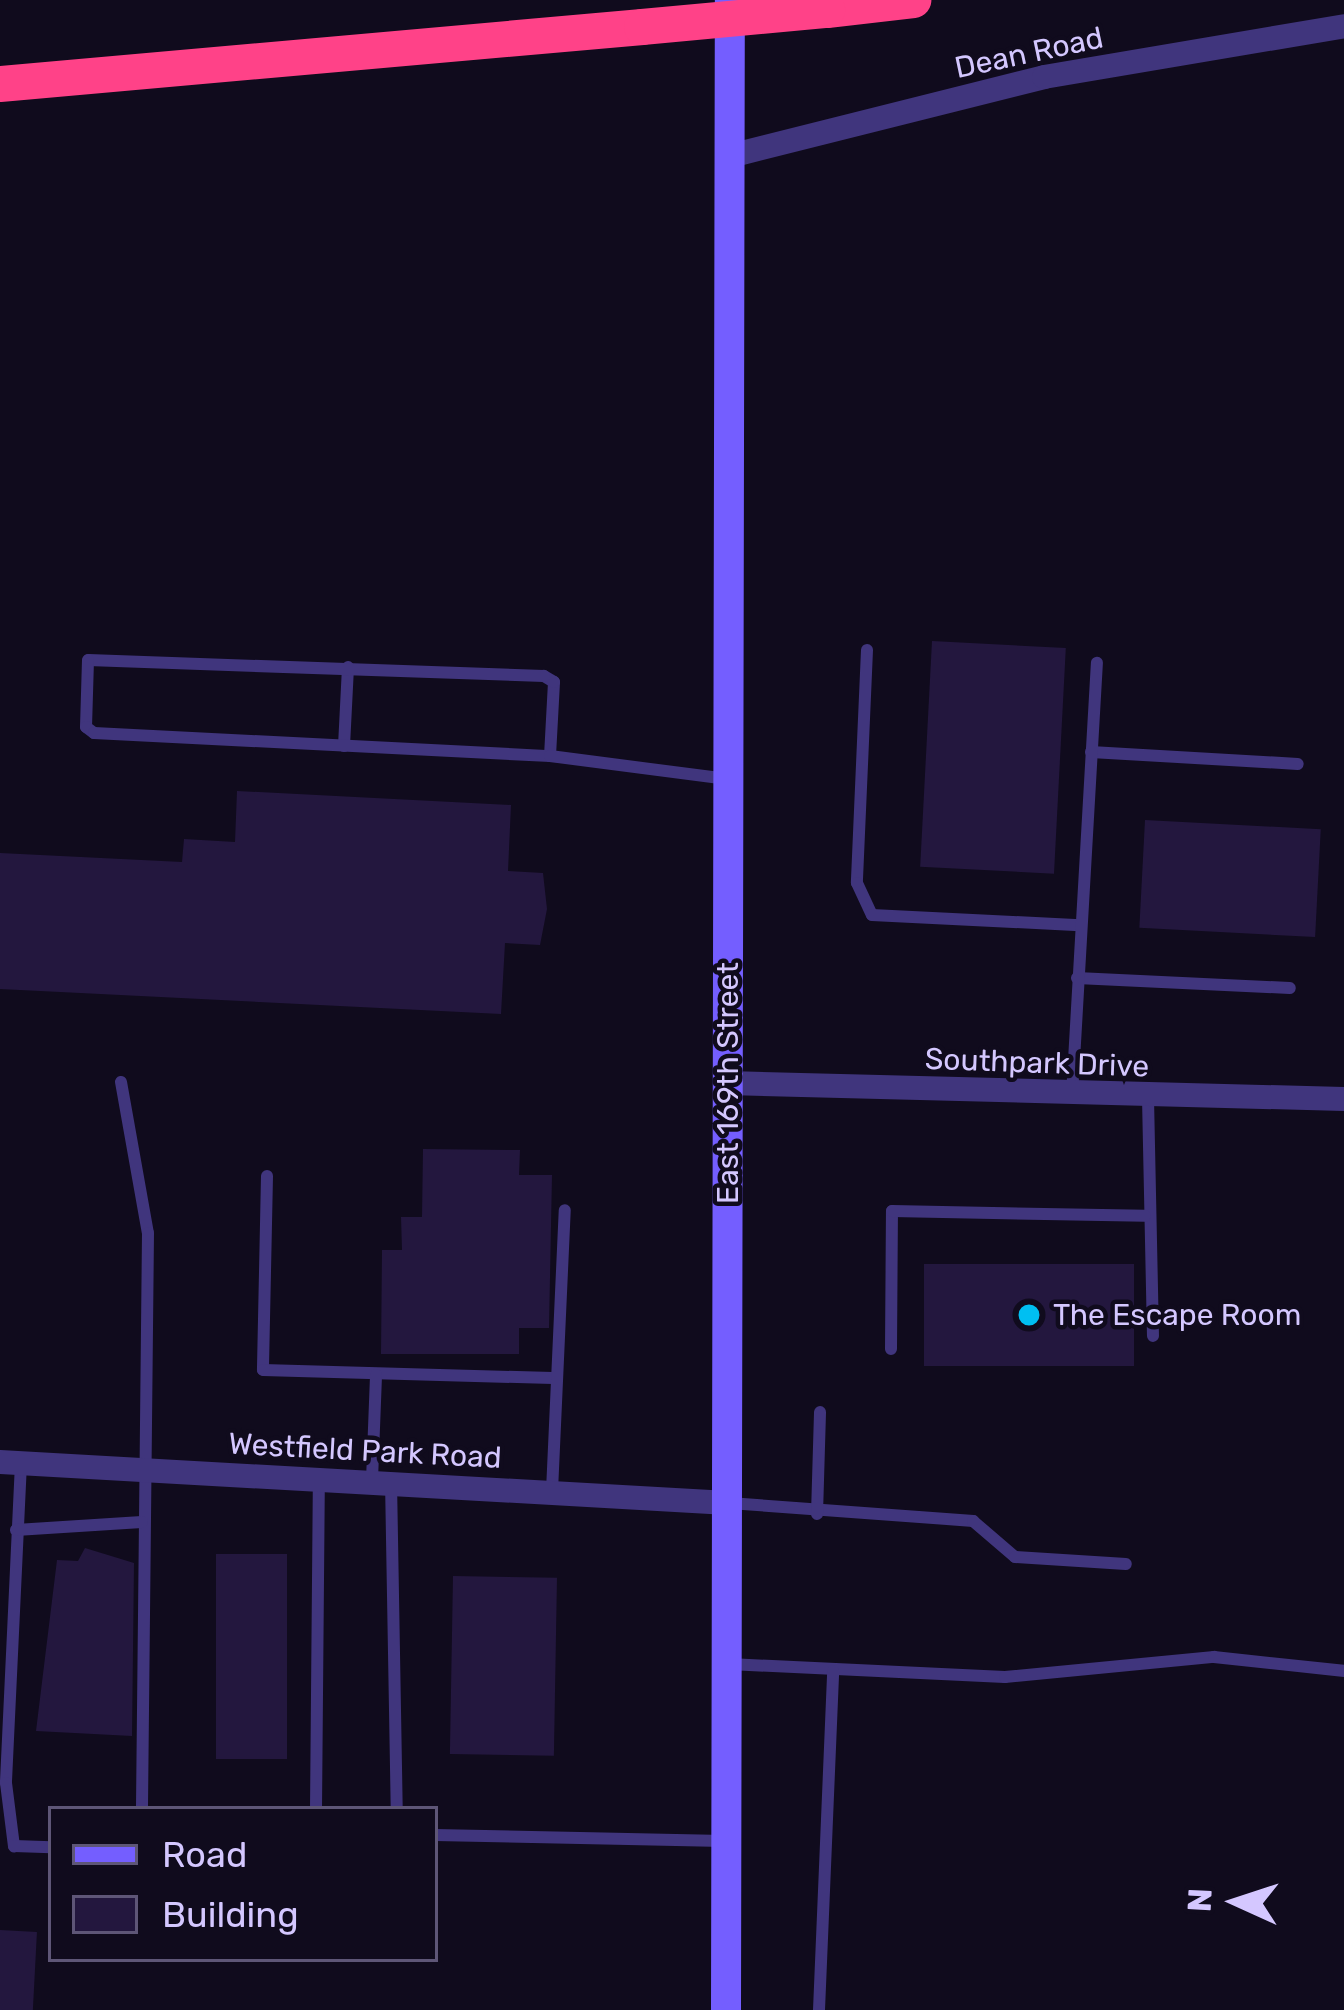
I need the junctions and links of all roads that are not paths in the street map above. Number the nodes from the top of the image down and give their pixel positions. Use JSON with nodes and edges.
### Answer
{"nodes":[{"id":1,"x":730,"y":0,"type":"edge"},
{"id":2,"x":913,"y":0,"type":"edge"},
{"id":3,"x":1344,"y":26,"type":"edge"},
{"id":4,"x":0,"y":84,"type":"edge"},
{"id":5,"x":730,"y":156,"type":"junction"},
{"id":6,"x":867,"y":650,"type":"dead end"},
{"id":7,"x":1096,"y":662,"type":"dead end"},
{"id":8,"x":348,"y":667,"type":"junction"},
{"id":9,"x":344,"y":746,"type":"junction"},
{"id":10,"x":1091,"y":752,"type":"junction"},
{"id":11,"x":550,"y":756,"type":"junction"},
{"id":12,"x":1298,"y":764,"type":"dead end"},
{"id":13,"x":727,"y":779,"type":"junction"},
{"id":14,"x":1080,"y":925,"type":"junction"},
{"id":15,"x":1077,"y":978,"type":"junction"},
{"id":16,"x":1290,"y":988,"type":"dead end"},
{"id":17,"x":121,"y":1082,"type":"dead end"},
{"id":18,"x":728,"y":1083,"type":"junction"},
{"id":19,"x":1072,"y":1096,"type":"junction"},
{"id":20,"x":1148,"y":1098,"type":"junction"},
{"id":21,"x":1344,"y":1099,"type":"edge"},
{"id":22,"x":267,"y":1176,"type":"dead end"},
{"id":23,"x":565,"y":1210,"type":"dead end"},
{"id":24,"x":1145,"y":1216,"type":"junction"},
{"id":25,"x":1153,"y":1336,"type":"dead end"},
{"id":26,"x":891,"y":1349,"type":"dead end"},
{"id":27,"x":376,"y":1375,"type":"junction"},
{"id":28,"x":554,"y":1378,"type":"junction"},
{"id":29,"x":820,"y":1412,"type":"dead end"},
{"id":30,"x":10,"y":1462,"type":"edge"},
{"id":31,"x":144,"y":1469,"type":"junction"},
{"id":32,"x":320,"y":1479,"type":"junction"},
{"id":33,"x":382,"y":1480,"type":"junction"},
{"id":34,"x":552,"y":1491,"type":"junction"},
{"id":35,"x":728,"y":1503,"type":"junction"},
{"id":36,"x":817,"y":1514,"type":"junction"},
{"id":37,"x":142,"y":1522,"type":"junction"},
{"id":38,"x":16,"y":1530,"type":"junction"},
{"id":39,"x":1126,"y":1564,"type":"dead end"},
{"id":40,"x":728,"y":1664,"type":"junction"},
{"id":41,"x":833,"y":1671,"type":"junction"},
{"id":42,"x":1344,"y":1671,"type":"edge"},
{"id":43,"x":3,"y":1782,"type":"edge"},
{"id":44,"x":142,"y":1806,"type":"edge"},
{"id":45,"x":316,"y":1806,"type":"edge"},
{"id":46,"x":397,"y":1806,"type":"edge"},
{"id":47,"x":438,"y":1835,"type":"edge"},
{"id":48,"x":725,"y":1841,"type":"junction"},
{"id":49,"x":48,"y":1847,"type":"edge"},
{"id":50,"x":726,"y":2010,"type":"edge"},
{"id":51,"x":819,"y":2010,"type":"edge"}],
"edges":[{"from":1,"to":5,"type":"street","name":"East 169th Street"},
{"from":2,"to":4,"type":"highway","bridge":true},
{"from":3,"to":5,"type":"street","name":"Dean Road"},
{"from":5,"to":13,"type":"street","name":"East 169th Street"},
{"from":6,"to":14,"type":"lane"},
{"from":7,"to":10,"type":"lane"},
{"from":8,"to":9,"type":"lane"},
{"from":8,"to":9,"type":"lane"},
{"from":8,"to":11,"type":"lane"},
{"from":9,"to":11,"type":"lane"},
{"from":10,"to":12,"type":"lane"},
{"from":10,"to":14,"type":"lane"},
{"from":11,"to":13,"type":"lane"},
{"from":13,"to":18,"type":"street","name":"East 169th Street"},
{"from":14,"to":15,"type":"lane"},
{"from":15,"to":16,"type":"lane"},
{"from":15,"to":19,"type":"lane"},
{"from":17,"to":31,"type":"lane"},
{"from":18,"to":19,"type":"street","name":"Southpark Drive"},
{"from":18,"to":35,"type":"street","name":"East 169th Street"},
{"from":19,"to":20,"type":"street","name":"Southpark Drive"},
{"from":20,"to":21,"type":"street","name":"Southpark Drive"},
{"from":20,"to":24,"type":"lane"},
{"from":22,"to":27,"type":"lane"},
{"from":23,"to":28,"type":"lane"},
{"from":24,"to":25,"type":"lane"},
{"from":24,"to":26,"type":"lane"},
{"from":27,"to":28,"type":"lane"},
{"from":27,"to":33,"type":"lane"},
{"from":28,"to":34,"type":"lane"},
{"from":29,"to":36,"type":"lane"},
{"from":30,"to":31,"type":"street","name":"Westfield Park Road"},
{"from":30,"to":38,"type":"lane"},
{"from":31,"to":32,"type":"street","name":"Westfield Park Road"},
{"from":31,"to":37,"type":"lane"},
{"from":32,"to":33,"type":"street","name":"Westfield Park Road"},
{"from":32,"to":45,"type":"lane"},
{"from":33,"to":34,"type":"street","name":"Westfield Park Road"},
{"from":33,"to":46,"type":"lane"},
{"from":34,"to":35,"type":"street","name":"Westfield Park Road"},
{"from":35,"to":36,"type":"lane"},
{"from":35,"to":40,"type":"street","name":"East 169th Street"},
{"from":36,"to":39,"type":"lane"},
{"from":37,"to":38,"type":"lane"},
{"from":37,"to":44,"type":"lane"},
{"from":38,"to":43,"type":"lane"},
{"from":40,"to":41,"type":"lane"},
{"from":40,"to":48,"type":"street","name":"East 169th Street"},
{"from":41,"to":42,"type":"lane"},
{"from":41,"to":51,"type":"lane"},
{"from":43,"to":49,"type":"lane"},
{"from":47,"to":48,"type":"lane"},
{"from":48,"to":50,"type":"street","name":"East 169th Street"}]}
